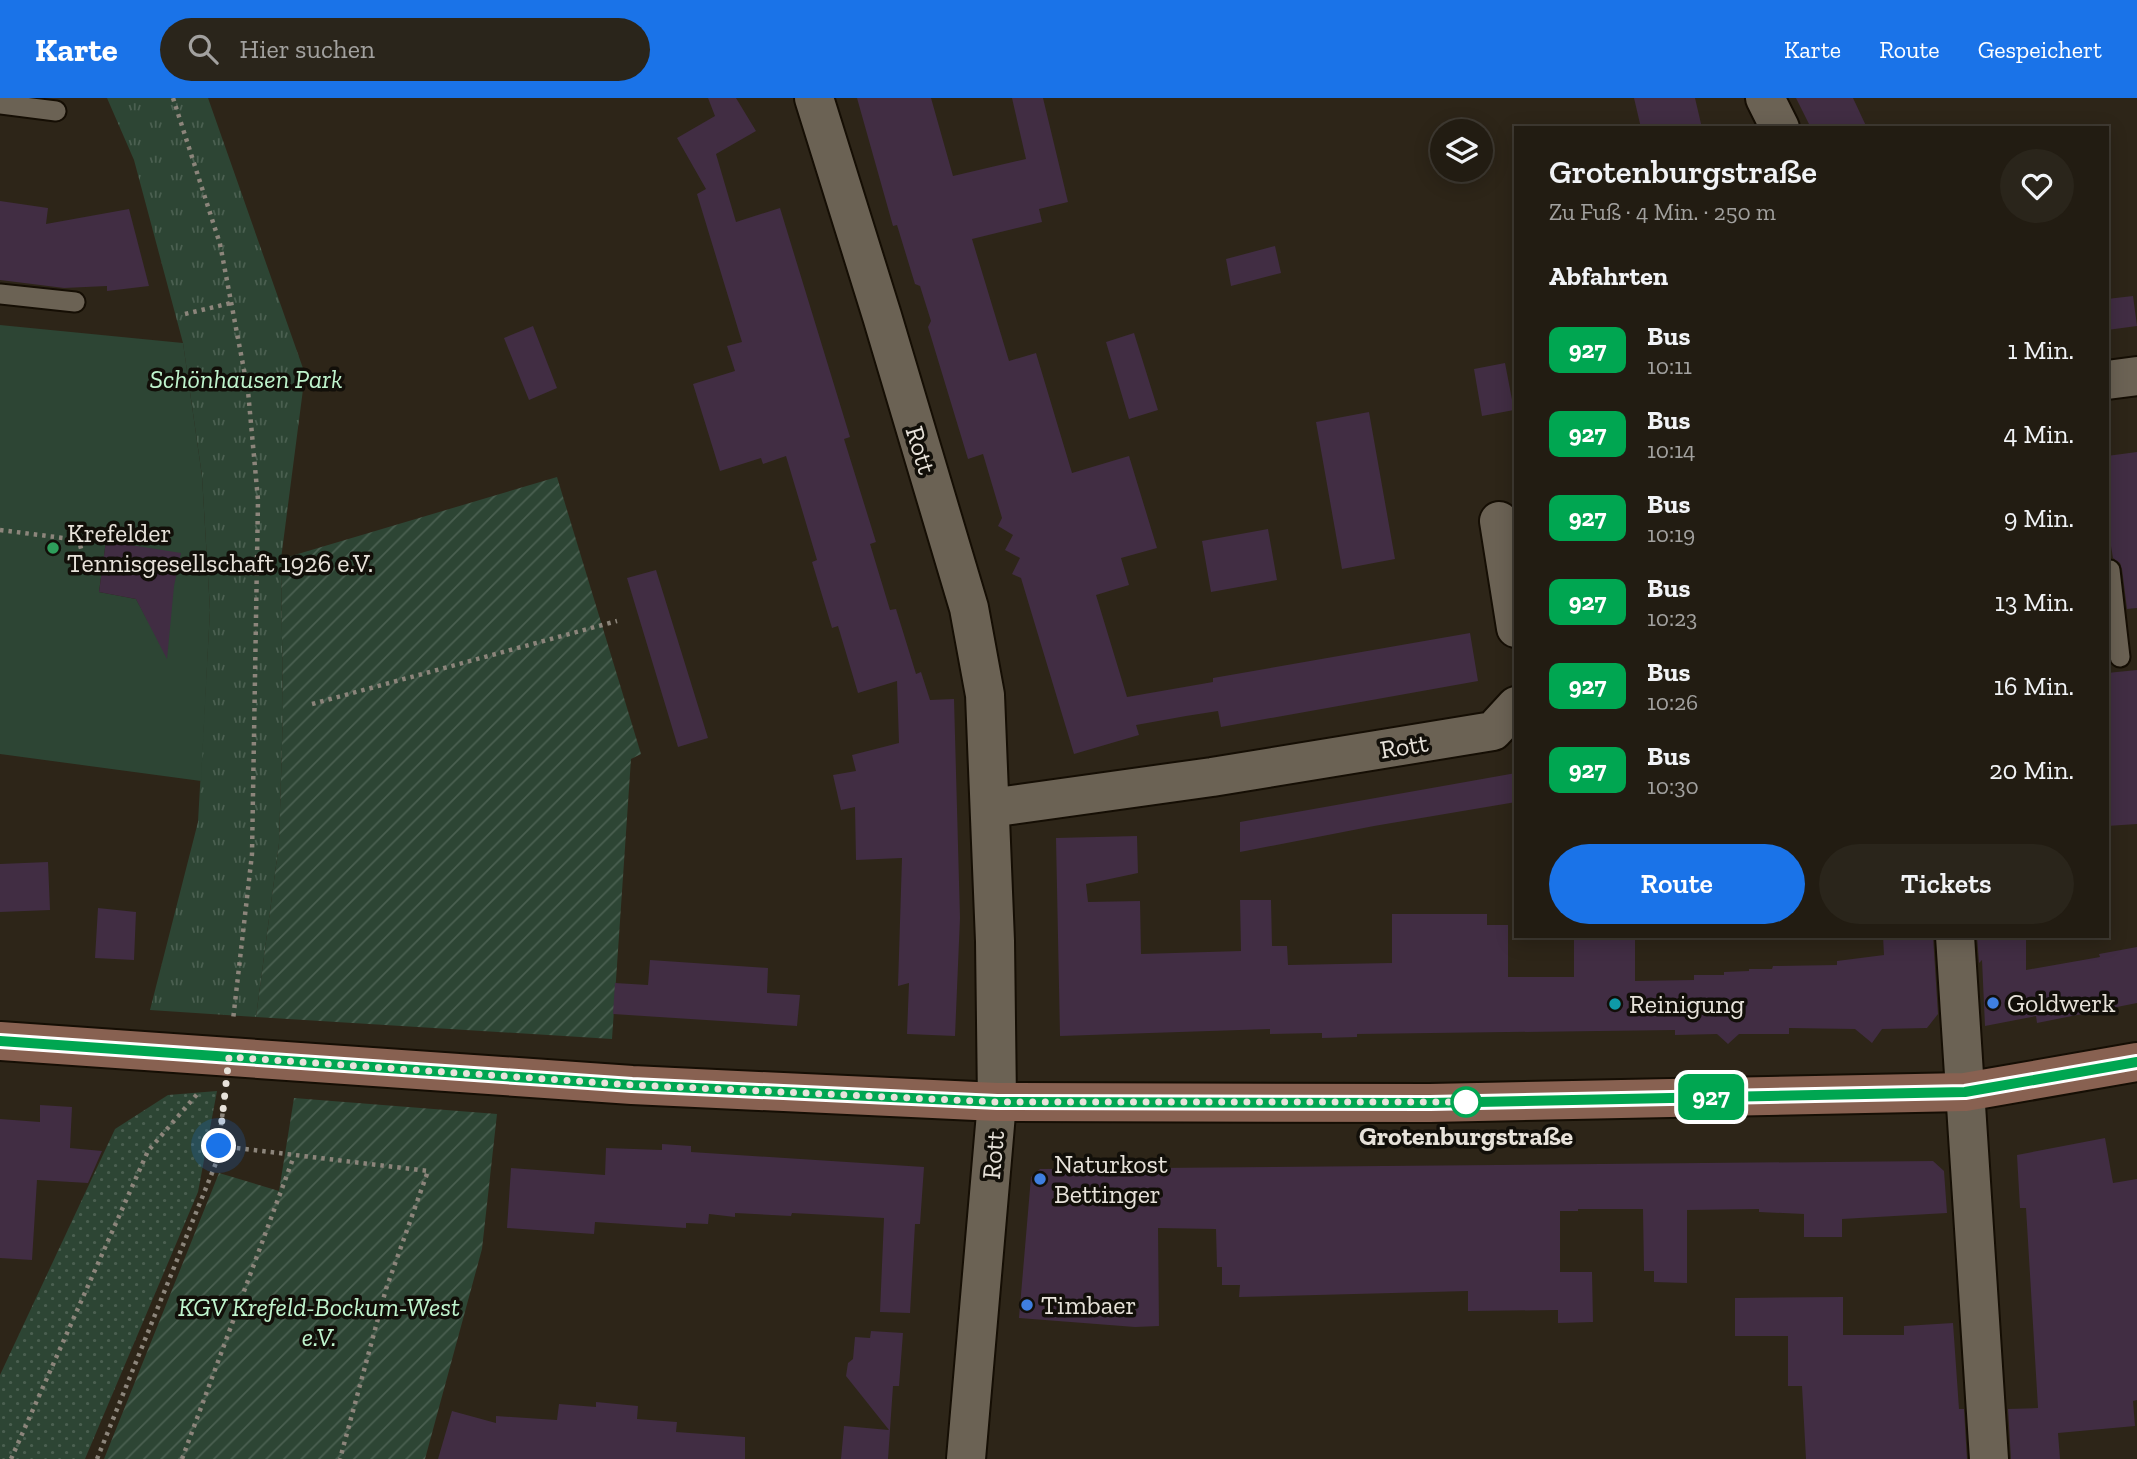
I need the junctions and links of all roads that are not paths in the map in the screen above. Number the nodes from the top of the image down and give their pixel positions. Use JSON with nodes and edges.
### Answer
{"nodes":[{"id":1,"x":814,"y":98,"type":"edge"},
{"id":2,"x":1765,"y":98,"type":"edge"},
{"id":3,"x":0,"y":104,"type":"edge"},
{"id":4,"x":56,"y":111,"type":"dead end"},
{"id":5,"x":1779,"y":126,"type":"edge"},
{"id":6,"x":0,"y":294,"type":"edge"},
{"id":7,"x":75,"y":302,"type":"dead end"},
{"id":8,"x":2137,"y":376,"type":"edge"},
{"id":9,"x":2109,"y":380,"type":"edge"},
{"id":10,"x":1499,"y":521,"type":"dead end"},
{"id":11,"x":2109,"y":570,"type":"edge"},
{"id":12,"x":1514,"y":615,"type":"edge"},
{"id":13,"x":2120,"y":657,"type":"dead end"},
{"id":14,"x":1514,"y":708,"type":"edge"},
{"id":15,"x":990,"y":808,"type":"junction"},
{"id":16,"x":1955,"y":938,"type":"edge"},
{"id":17,"x":0,"y":1041,"type":"edge"},
{"id":18,"x":2137,"y":1062,"type":"edge"},
{"id":19,"x":1965,"y":1092,"type":"junction"},
{"id":20,"x":997,"y":1102,"type":"junction"},
{"id":21,"x":967,"y":1459,"type":"edge"},
{"id":22,"x":1989,"y":1459,"type":"edge"}],
"edges":[{"from":1,"to":15,"type":"street","name":"Rott"},
{"from":2,"to":5,"type":"street"},
{"from":3,"to":4,"type":"lane"},
{"from":6,"to":7,"type":"lane"},
{"from":8,"to":9,"type":"street"},
{"from":10,"to":12,"type":"street"},
{"from":11,"to":13,"type":"lane"},
{"from":14,"to":15,"type":"street","name":"Rott"},
{"from":15,"to":20,"type":"street","name":"Rott"},
{"from":16,"to":19,"type":"street"},
{"from":17,"to":20,"type":"street"},
{"from":18,"to":19,"type":"street"},
{"from":19,"to":20,"type":"street"},
{"from":19,"to":22,"type":"street"},
{"from":20,"to":21,"type":"street","name":"Rott"}]}
